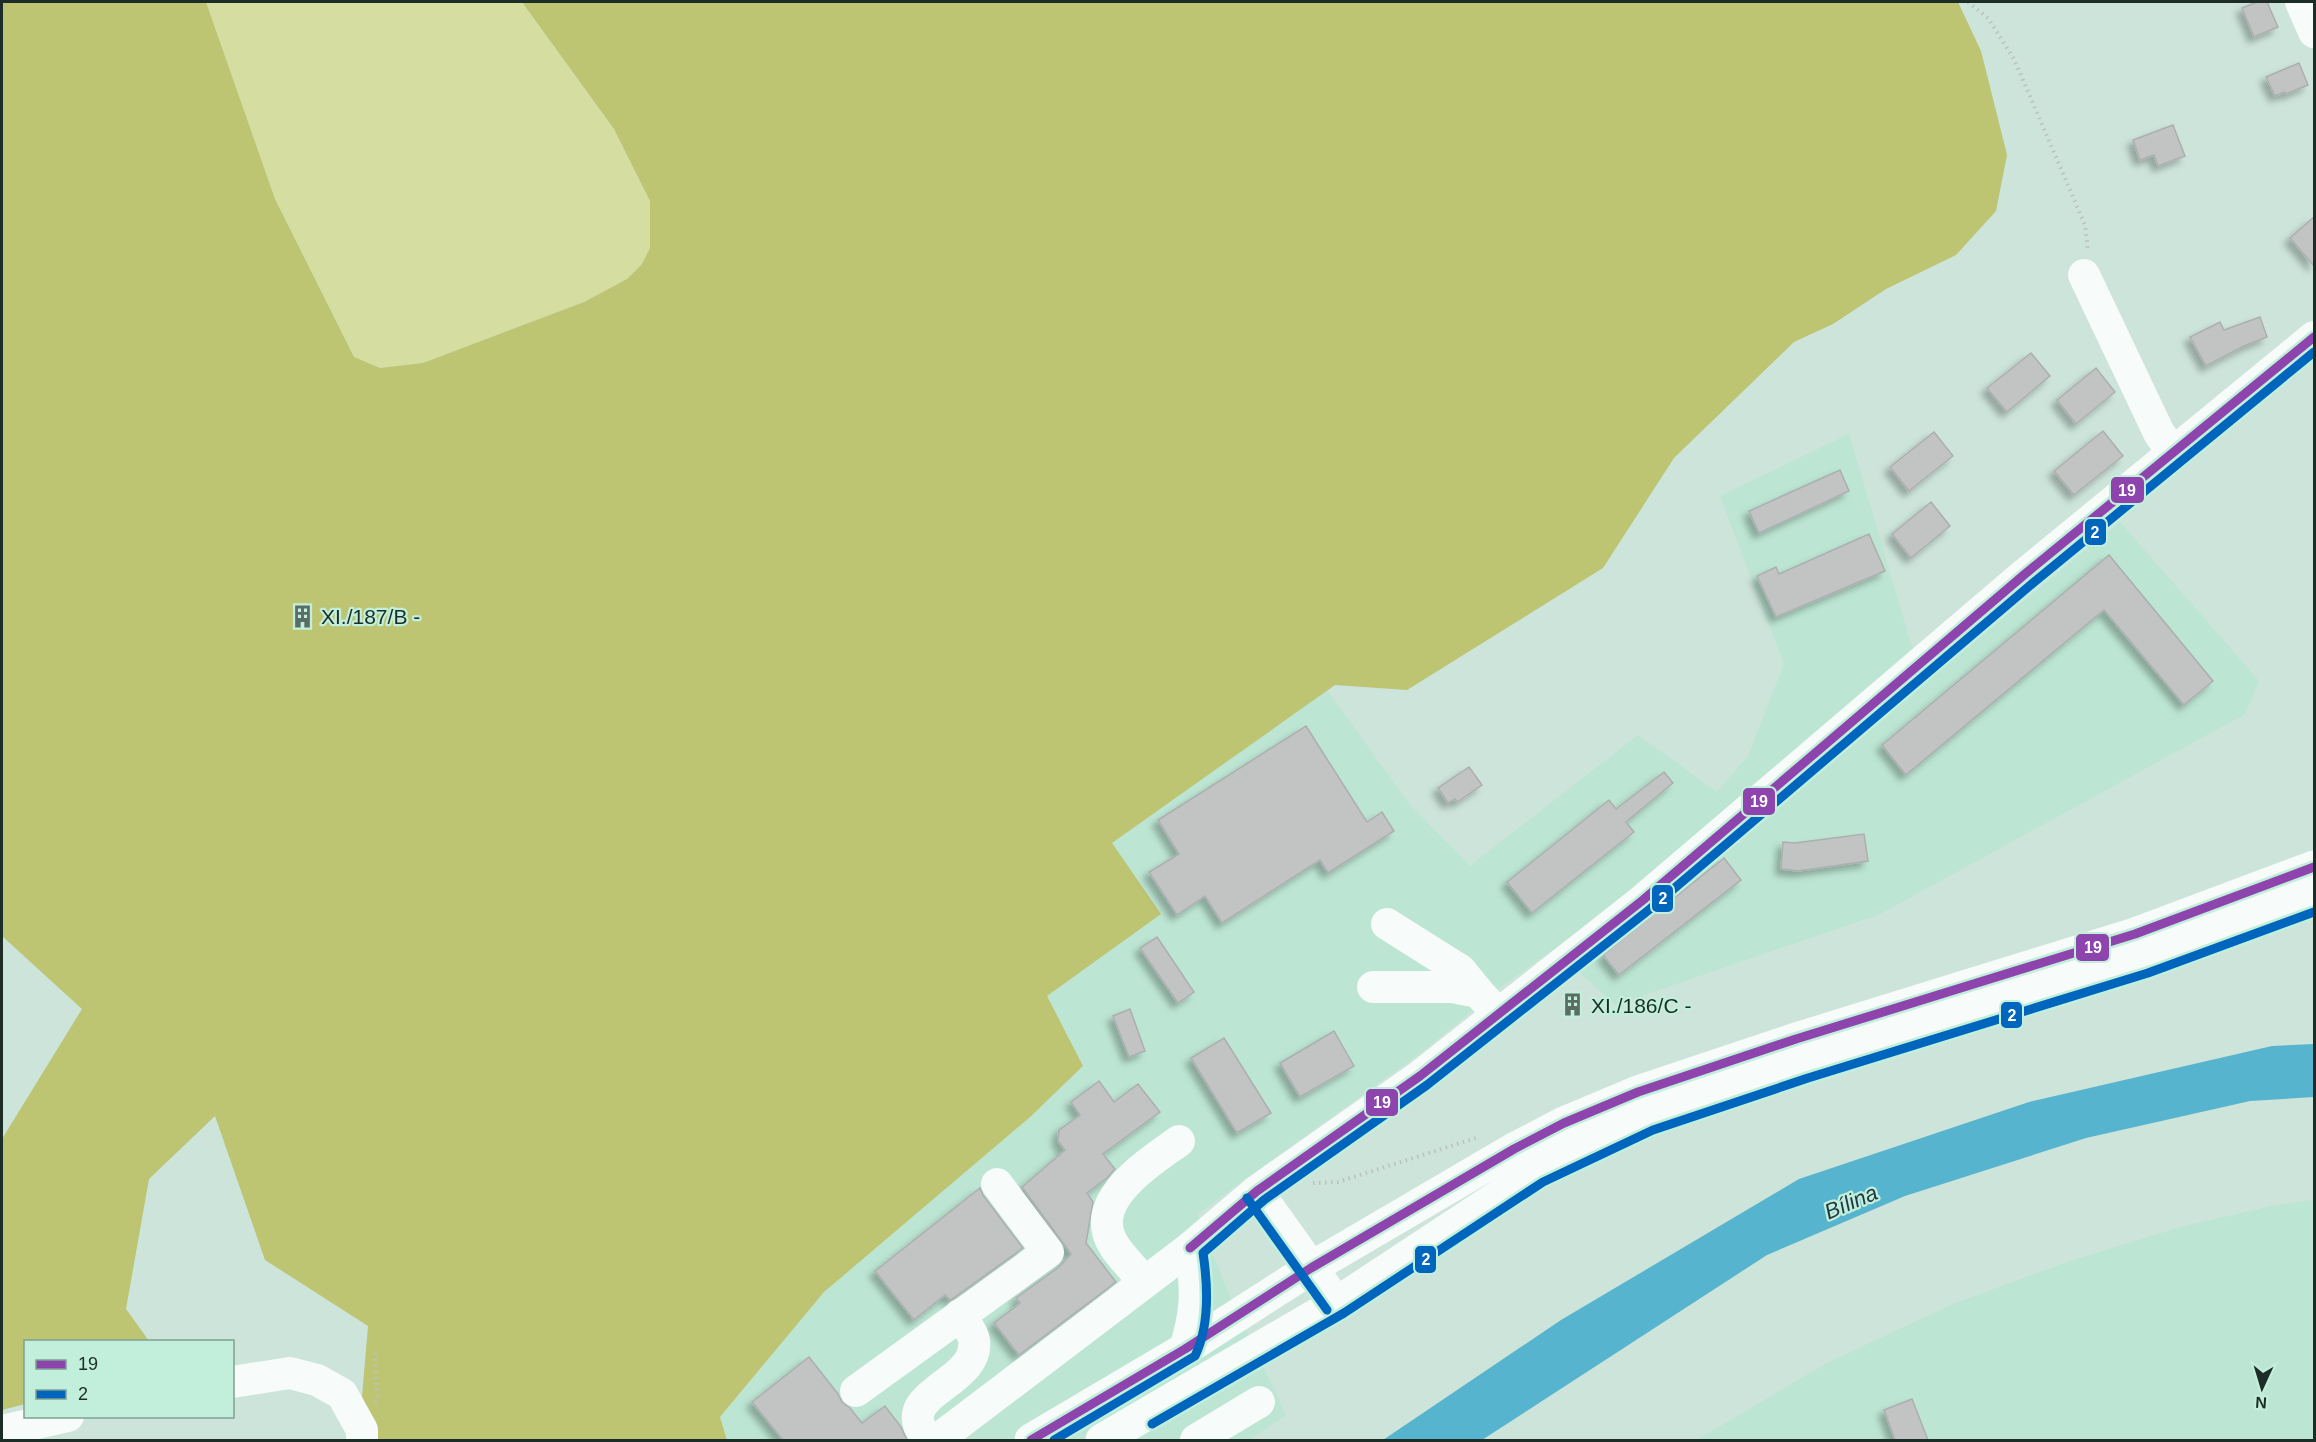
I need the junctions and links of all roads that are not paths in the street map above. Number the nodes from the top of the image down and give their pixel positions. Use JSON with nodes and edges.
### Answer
{"nodes":[{"id":1,"x":2301,"y":2,"type":"edge"},
{"id":2,"x":2314,"y":32,"type":"edge"},
{"id":3,"x":2084,"y":275,"type":"road end"},
{"id":4,"x":2314,"y":337,"type":"edge"},
{"id":5,"x":2173,"y":453,"type":"junction"},
{"id":6,"x":2314,"y":867,"type":"edge"},
{"id":7,"x":2314,"y":899,"type":"edge"},
{"id":8,"x":1387,"y":924,"type":"dead end"},
{"id":9,"x":1372,"y":987,"type":"dead end"},
{"id":10,"x":1488,"y":1003,"type":"junction"},
{"id":11,"x":1179,"y":1141,"type":"dead end"},
{"id":12,"x":998,"y":1184,"type":"dead end"},
{"id":13,"x":1257,"y":1191,"type":"junction"},
{"id":14,"x":1190,"y":1248,"type":"junction"},
{"id":15,"x":1311,"y":1268,"type":"junction"},
{"id":16,"x":1145,"y":1282,"type":"junction"},
{"id":17,"x":1337,"y":1303,"type":"junction"},
{"id":18,"x":960,"y":1315,"type":"junction"},
{"id":19,"x":1185,"y":1349,"type":"junction"},
{"id":20,"x":234,"y":1382,"type":"edge"},
{"id":21,"x":856,"y":1391,"type":"dead end"},
{"id":22,"x":1259,"y":1401,"type":"dead end"},
{"id":23,"x":59,"y":1418,"type":"edge"},
{"id":24,"x":2,"y":1431,"type":"edge"},
{"id":25,"x":362,"y":1440,"type":"edge"},
{"id":26,"x":930,"y":1440,"type":"edge"},
{"id":27,"x":937,"y":1440,"type":"edge"},
{"id":28,"x":1031,"y":1440,"type":"edge"},
{"id":29,"x":1102,"y":1440,"type":"edge"},
{"id":30,"x":1196,"y":1440,"type":"edge"}],
"edges":[{"from":1,"to":2,"type":"street"},
{"from":3,"to":5,"type":"street"},
{"from":4,"to":5,"type":"street"},
{"from":5,"to":10,"type":"street"},
{"from":6,"to":15,"type":"main road"},
{"from":7,"to":17,"type":"main road"},
{"from":8,"to":10,"type":"street"},
{"from":9,"to":10,"type":"street"},
{"from":10,"to":13,"type":"street"},
{"from":11,"to":16,"type":"street"},
{"from":12,"to":18,"type":"street"},
{"from":13,"to":14,"type":"street"},
{"from":13,"to":15,"type":"street"},
{"from":14,"to":16,"type":"street"},
{"from":14,"to":19,"type":"street"},
{"from":15,"to":17,"type":"street"},
{"from":15,"to":19,"type":"main road"},
{"from":16,"to":27,"type":"street"},
{"from":17,"to":29,"type":"main road"},
{"from":18,"to":21,"type":"street"},
{"from":18,"to":26,"type":"street"},
{"from":19,"to":28,"type":"main road"},
{"from":20,"to":25,"type":"street"},
{"from":22,"to":30,"type":"street"},
{"from":23,"to":24,"type":"street"}]}
